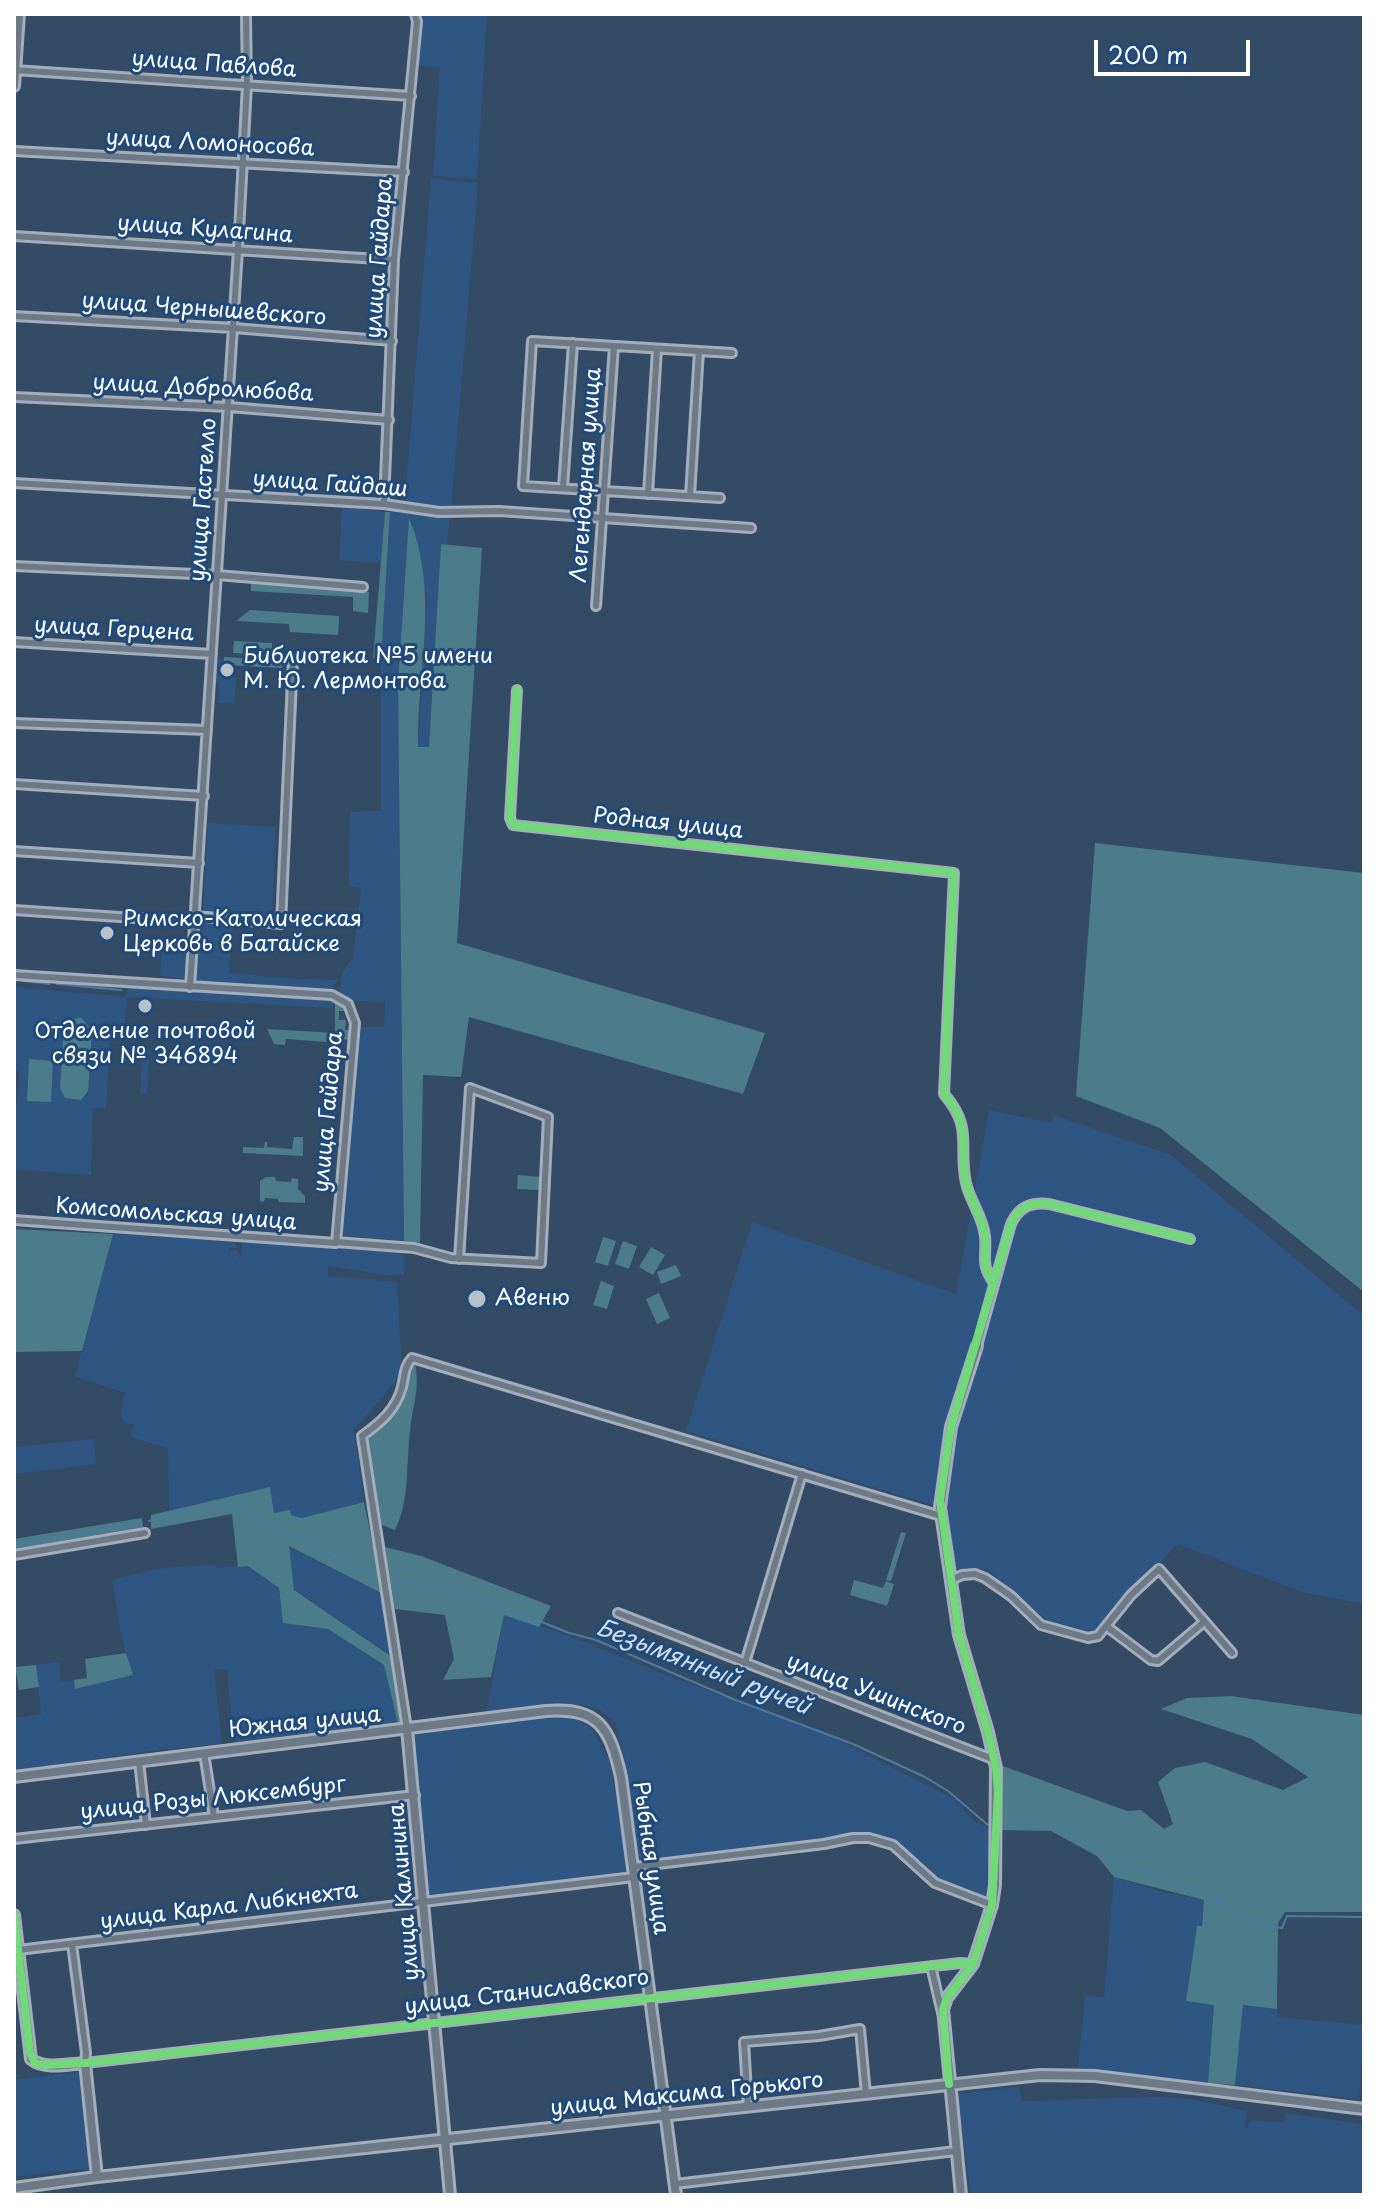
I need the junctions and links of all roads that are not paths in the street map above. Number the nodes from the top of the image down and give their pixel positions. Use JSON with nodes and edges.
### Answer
{"nodes":[{"id":1,"x":19,"y":14,"type":"edge"},
{"id":2,"x":246,"y":14,"type":"edge"},
{"id":3,"x":415,"y":14,"type":"edge"},
{"id":4,"x":14,"y":70,"type":"edge"},
{"id":5,"x":247,"y":85,"type":"junction"},
{"id":6,"x":14,"y":86,"type":"edge"},
{"id":7,"x":411,"y":96,"type":"junction"},
{"id":8,"x":14,"y":151,"type":"edge"},
{"id":9,"x":243,"y":164,"type":"junction"},
{"id":10,"x":404,"y":172,"type":"junction"},
{"id":11,"x":14,"y":236,"type":"edge"},
{"id":12,"x":238,"y":250,"type":"junction"},
{"id":13,"x":394,"y":260,"type":"junction"},
{"id":14,"x":14,"y":316,"type":"edge"},
{"id":15,"x":234,"y":328,"type":"junction"},
{"id":16,"x":392,"y":341,"type":"junction"},
{"id":17,"x":573,"y":343,"type":"junction"},
{"id":18,"x":614,"y":346,"type":"junction"},
{"id":19,"x":657,"y":349,"type":"junction"},
{"id":20,"x":699,"y":351,"type":"junction"},
{"id":21,"x":732,"y":353,"type":"dead end"},
{"id":22,"x":14,"y":397,"type":"edge"},
{"id":23,"x":229,"y":407,"type":"junction"},
{"id":24,"x":389,"y":420,"type":"junction"},
{"id":25,"x":14,"y":483,"type":"edge"},
{"id":26,"x":563,"y":488,"type":"junction"},
{"id":27,"x":605,"y":491,"type":"junction"},
{"id":28,"x":648,"y":494,"type":"junction"},
{"id":29,"x":221,"y":496,"type":"junction"},
{"id":30,"x":690,"y":496,"type":"junction"},
{"id":31,"x":720,"y":498,"type":"dead end"},
{"id":32,"x":384,"y":504,"type":"junction"},
{"id":33,"x":603,"y":517,"type":"junction"},
{"id":34,"x":751,"y":528,"type":"dead end"},
{"id":35,"x":14,"y":566,"type":"edge"},
{"id":36,"x":217,"y":575,"type":"junction"},
{"id":37,"x":363,"y":587,"type":"dead end"},
{"id":38,"x":596,"y":606,"type":"dead end"},
{"id":39,"x":14,"y":642,"type":"edge"},
{"id":40,"x":212,"y":654,"type":"junction"},
{"id":41,"x":293,"y":658,"type":"dead end"},
{"id":42,"x":517,"y":690,"type":"dead end"},
{"id":43,"x":14,"y":723,"type":"edge"},
{"id":44,"x":207,"y":730,"type":"junction"},
{"id":45,"x":14,"y":784,"type":"edge"},
{"id":46,"x":204,"y":796,"type":"junction"},
{"id":47,"x":14,"y":851,"type":"edge"},
{"id":48,"x":199,"y":863,"type":"junction"},
{"id":49,"x":14,"y":910,"type":"edge"},
{"id":50,"x":195,"y":919,"type":"junction"},
{"id":51,"x":14,"y":975,"type":"edge"},
{"id":52,"x":190,"y":987,"type":"junction"},
{"id":53,"x":14,"y":1220,"type":"edge"},
{"id":54,"x":1190,"y":1239,"type":"dead end"},
{"id":55,"x":336,"y":1243,"type":"junction"},
{"id":56,"x":459,"y":1259,"type":"junction"},
{"id":57,"x":994,"y":1283,"type":"junction"},
{"id":58,"x":977,"y":1346,"type":"joint"},
{"id":59,"x":802,"y":1474,"type":"junction"},
{"id":60,"x":941,"y":1516,"type":"junction"},
{"id":61,"x":145,"y":1533,"type":"dead end"},
{"id":62,"x":14,"y":1555,"type":"edge"},
{"id":63,"x":951,"y":1580,"type":"junction"},
{"id":64,"x":618,"y":1613,"type":"dead end"},
{"id":65,"x":1204,"y":1622,"type":"junction"},
{"id":66,"x":1106,"y":1626,"type":"junction"},
{"id":67,"x":1232,"y":1653,"type":"dead end"},
{"id":68,"x":745,"y":1663,"type":"junction"},
{"id":69,"x":597,"y":1722,"type":"joint"},
{"id":70,"x":407,"y":1729,"type":"junction"},
{"id":71,"x":204,"y":1753,"type":"junction"},
{"id":72,"x":995,"y":1760,"type":"junction"},
{"id":73,"x":139,"y":1761,"type":"junction"},
{"id":74,"x":14,"y":1777,"type":"edge"},
{"id":75,"x":415,"y":1795,"type":"junction"},
{"id":76,"x":214,"y":1817,"type":"junction"},
{"id":77,"x":146,"y":1825,"type":"junction"},
{"id":78,"x":14,"y":1839,"type":"edge"},
{"id":79,"x":634,"y":1872,"type":"junction"},
{"id":80,"x":424,"y":1903,"type":"junction"},
{"id":81,"x":992,"y":1905,"type":"junction"},
{"id":82,"x":14,"y":1915,"type":"edge"},
{"id":83,"x":72,"y":1944,"type":"junction"},
{"id":84,"x":18,"y":1950,"type":"junction"},
{"id":85,"x":973,"y":1964,"type":"junction"},
{"id":86,"x":931,"y":1966,"type":"junction"},
{"id":87,"x":650,"y":1997,"type":"junction"},
{"id":88,"x":943,"y":2016,"type":"junction"},
{"id":89,"x":435,"y":2022,"type":"junction"},
{"id":90,"x":85,"y":2063,"type":"junction"},
{"id":91,"x":949,"y":2084,"type":"junction"},
{"id":92,"x":866,"y":2094,"type":"junction"},
{"id":93,"x":748,"y":2107,"type":"junction"},
{"id":94,"x":1364,"y":2109,"type":"edge"},
{"id":95,"x":666,"y":2116,"type":"junction"},
{"id":96,"x":446,"y":2138,"type":"junction"},
{"id":97,"x":956,"y":2151,"type":"junction"},
{"id":98,"x":97,"y":2177,"type":"junction"},
{"id":99,"x":44,"y":2184,"type":"junction"},
{"id":100,"x":675,"y":2184,"type":"junction"},
{"id":101,"x":14,"y":2188,"type":"edge"},
{"id":102,"x":45,"y":2195,"type":"edge"},
{"id":103,"x":450,"y":2195,"type":"edge"},
{"id":104,"x":676,"y":2195,"type":"edge"},
{"id":105,"x":961,"y":2195,"type":"edge"}],
"edges":[{"from":1,"to":4,"type":"street"},
{"from":2,"to":5,"type":"street","name":"улица Гастелло"},
{"from":3,"to":7,"type":"street","name":"улица Гайдара"},
{"from":4,"to":5,"type":"street","name":"улица Павлова"},
{"from":4,"to":6,"type":"street"},
{"from":5,"to":7,"type":"street","name":"улица Павлова"},
{"from":5,"to":9,"type":"street","name":"улица Гастелло"},
{"from":7,"to":10,"type":"street","name":"улица Гайдара"},
{"from":8,"to":9,"type":"street","name":"улица Ломоносова"},
{"from":9,"to":10,"type":"street","name":"улица Ломоносова"},
{"from":9,"to":12,"type":"street","name":"улица Гастелло"},
{"from":10,"to":13,"type":"street","name":"улица Гайдара"},
{"from":11,"to":12,"type":"street","name":"улица Кулагина"},
{"from":12,"to":13,"type":"street","name":"улица Кулагина"},
{"from":12,"to":15,"type":"street","name":"улица Гастелло"},
{"from":13,"to":16,"type":"street","name":"улица Гайдара"},
{"from":14,"to":15,"type":"street","name":"улица Чернышевского"},
{"from":15,"to":16,"type":"street","name":"улица Чернышевского"},
{"from":15,"to":23,"type":"street","name":"улица Гастелло"},
{"from":16,"to":24,"type":"street","name":"улица Гайдара"},
{"from":17,"to":18,"type":"street"},
{"from":17,"to":26,"type":"street"},
{"from":17,"to":26,"type":"street"},
{"from":18,"to":19,"type":"street"},
{"from":18,"to":27,"type":"street","name":"Легендарная улица"},
{"from":19,"to":20,"type":"street"},
{"from":19,"to":28,"type":"street"},
{"from":20,"to":21,"type":"street"},
{"from":20,"to":30,"type":"street"},
{"from":22,"to":23,"type":"street","name":"улица Добролюбова"},
{"from":23,"to":24,"type":"street","name":"улица Добролюбова"},
{"from":23,"to":29,"type":"street","name":"улица Гастелло"},
{"from":24,"to":32,"type":"street","name":"улица Гайдара"},
{"from":25,"to":29,"type":"street","name":"улица Гайдаш"},
{"from":26,"to":27,"type":"street"},
{"from":27,"to":28,"type":"street"},
{"from":27,"to":33,"type":"street","name":"Легендарная улица"},
{"from":28,"to":30,"type":"street"},
{"from":29,"to":32,"type":"street","name":"улица Гайдаш"},
{"from":29,"to":36,"type":"street","name":"улица Гастелло"},
{"from":30,"to":31,"type":"street"},
{"from":32,"to":33,"type":"street","name":"улица Гайдаш"},
{"from":33,"to":34,"type":"street","name":"улица Гайдаш"},
{"from":33,"to":38,"type":"street","name":"Легендарная улица"},
{"from":35,"to":36,"type":"street"},
{"from":36,"to":37,"type":"street"},
{"from":36,"to":40,"type":"street","name":"улица Гастелло"},
{"from":39,"to":40,"type":"street","name":"улица Герцена"},
{"from":40,"to":44,"type":"street","name":"улица Гастелло"},
{"from":41,"to":50,"type":"street"},
{"from":42,"to":57,"type":"street","name":"Родная улица"},
{"from":43,"to":44,"type":"street"},
{"from":44,"to":46,"type":"street","name":"улица Гастелло"},
{"from":45,"to":46,"type":"street"},
{"from":46,"to":48,"type":"street","name":"улица Гастелло"},
{"from":47,"to":48,"type":"street"},
{"from":48,"to":50,"type":"street","name":"улица Гастелло"},
{"from":49,"to":50,"type":"street"},
{"from":50,"to":52,"type":"street","name":"улица Гастелло"},
{"from":51,"to":52,"type":"street"},
{"from":52,"to":55,"type":"street","name":"улица Гайдара"},
{"from":53,"to":55,"type":"street","name":"Комсомольская улица"},
{"from":54,"to":57,"type":"street"},
{"from":55,"to":56,"type":"street","name":"Комсомольская улица"},
{"from":56,"to":56,"type":"street","name":"Комсомольская улица"},
{"from":57,"to":58,"type":"street"},
{"from":58,"to":60,"type":"street"},
{"from":59,"to":60,"type":"street"},
{"from":59,"to":68,"type":"street"},
{"from":59,"to":70,"type":"street"},
{"from":60,"to":63,"type":"street"},
{"from":61,"to":62,"type":"street"},
{"from":63,"to":66,"type":"street"},
{"from":63,"to":72,"type":"street"},
{"from":64,"to":68,"type":"street","name":"улица Ушинского"},
{"from":65,"to":66,"type":"street"},
{"from":65,"to":66,"type":"street"},
{"from":65,"to":67,"type":"street"},
{"from":68,"to":72,"type":"street","name":"улица Ушинского"},
{"from":69,"to":70,"type":"street","name":"Южная улица"},
{"from":69,"to":79,"type":"street","name":"Рыбная улица"},
{"from":70,"to":71,"type":"street","name":"Южная улица"},
{"from":70,"to":75,"type":"street","name":"улица Калинина"},
{"from":71,"to":73,"type":"street","name":"Южная улица"},
{"from":71,"to":76,"type":"street"},
{"from":72,"to":81,"type":"street"},
{"from":73,"to":74,"type":"street","name":"Южная улица"},
{"from":73,"to":77,"type":"street"},
{"from":75,"to":76,"type":"street","name":"улица Розы Люксембург"},
{"from":75,"to":80,"type":"street","name":"улица Калинина"},
{"from":76,"to":77,"type":"street","name":"улица Розы Люксембург"},
{"from":77,"to":78,"type":"street","name":"улица Розы Люксембург"},
{"from":79,"to":80,"type":"street","name":"улица Карла Либкнехта"},
{"from":79,"to":81,"type":"street","name":"улица Карла Либкнехта"},
{"from":79,"to":87,"type":"street","name":"Рыбная улица"},
{"from":80,"to":83,"type":"street","name":"улица Карла Либкнехта"},
{"from":80,"to":89,"type":"street","name":"улица Калинина"},
{"from":81,"to":85,"type":"street"},
{"from":82,"to":84,"type":"street"},
{"from":83,"to":84,"type":"street","name":"улица Карла Либкнехта"},
{"from":83,"to":90,"type":"street"},
{"from":84,"to":90,"type":"street"},
{"from":85,"to":86,"type":"street","name":"улица Станиславского"},
{"from":85,"to":88,"type":"street"},
{"from":86,"to":87,"type":"street","name":"улица Станиславского"},
{"from":86,"to":88,"type":"street"},
{"from":87,"to":89,"type":"street","name":"улица Станиславского"},
{"from":87,"to":95,"type":"street","name":"Рыбная улица"},
{"from":88,"to":91,"type":"street"},
{"from":89,"to":90,"type":"street","name":"улица Станиславского"},
{"from":89,"to":96,"type":"street","name":"улица Калинина"},
{"from":90,"to":98,"type":"street"},
{"from":91,"to":92,"type":"street","name":"улица Максима Горького"},
{"from":91,"to":94,"type":"street","name":"улица Максима Горького"},
{"from":91,"to":97,"type":"street"},
{"from":92,"to":93,"type":"street","name":"улица Максима Горького"},
{"from":92,"to":93,"type":"street"},
{"from":93,"to":95,"type":"street","name":"улица Максима Горького"},
{"from":95,"to":96,"type":"street","name":"улица Максима Горького"},
{"from":95,"to":100,"type":"street","name":"Рыбная улица"},
{"from":96,"to":98,"type":"street","name":"улица Максима Горького"},
{"from":96,"to":103,"type":"street","name":"улица Калинина"},
{"from":97,"to":100,"type":"street"},
{"from":97,"to":105,"type":"street"},
{"from":98,"to":99,"type":"street","name":"улица Максима Горького"},
{"from":99,"to":101,"type":"street","name":"улица Максима Горького"},
{"from":99,"to":102,"type":"street"},
{"from":100,"to":104,"type":"street","name":"Рыбная улица"}]}
